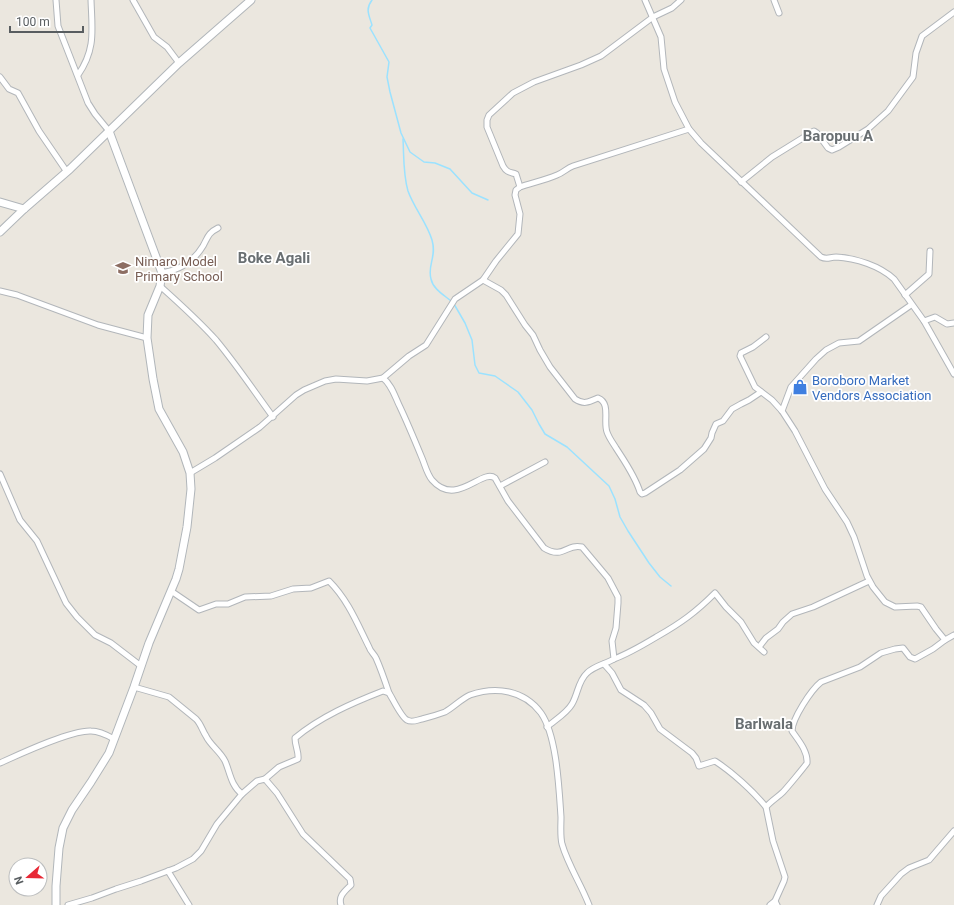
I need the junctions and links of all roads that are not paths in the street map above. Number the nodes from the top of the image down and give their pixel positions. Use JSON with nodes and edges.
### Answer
{"nodes":[{"id":1,"x":56,"y":0,"type":"edge"},
{"id":2,"x":91,"y":0,"type":"edge"},
{"id":3,"x":133,"y":0,"type":"edge"},
{"id":4,"x":251,"y":0,"type":"edge"},
{"id":5,"x":644,"y":0,"type":"edge"},
{"id":6,"x":681,"y":0,"type":"edge"},
{"id":7,"x":774,"y":0,"type":"edge"},
{"id":8,"x":954,"y":12,"type":"edge"},
{"id":9,"x":779,"y":13,"type":"dead end"},
{"id":10,"x":653,"y":17,"type":"junction"},
{"id":11,"x":179,"y":63,"type":"junction"},
{"id":12,"x":78,"y":76,"type":"junction"},
{"id":13,"x":0,"y":77,"type":"edge"},
{"id":14,"x":689,"y":129,"type":"junction"},
{"id":15,"x":109,"y":131,"type":"junction"},
{"id":16,"x":67,"y":172,"type":"junction"},
{"id":17,"x":741,"y":182,"type":"junction"},
{"id":18,"x":520,"y":187,"type":"junction"},
{"id":19,"x":0,"y":202,"type":"edge"},
{"id":20,"x":24,"y":209,"type":"junction"},
{"id":21,"x":218,"y":228,"type":"dead end"},
{"id":22,"x":0,"y":232,"type":"edge"},
{"id":23,"x":930,"y":251,"type":"dead end"},
{"id":24,"x":162,"y":273,"type":"junction"},
{"id":25,"x":483,"y":280,"type":"junction"},
{"id":26,"x":160,"y":286,"type":"junction"},
{"id":27,"x":0,"y":291,"type":"edge"},
{"id":28,"x":905,"y":295,"type":"junction"},
{"id":29,"x":911,"y":304,"type":"junction"},
{"id":30,"x":924,"y":321,"type":"junction"},
{"id":31,"x":954,"y":323,"type":"edge"},
{"id":32,"x":766,"y":337,"type":"dead end"},
{"id":33,"x":147,"y":338,"type":"junction"},
{"id":34,"x":954,"y":374,"type":"edge"},
{"id":35,"x":383,"y":378,"type":"junction"},
{"id":36,"x":761,"y":392,"type":"junction"},
{"id":37,"x":782,"y":411,"type":"junction"},
{"id":38,"x":273,"y":417,"type":"junction"},
{"id":39,"x":545,"y":462,"type":"dead end"},
{"id":40,"x":190,"y":473,"type":"junction"},
{"id":41,"x":0,"y":474,"type":"edge"},
{"id":42,"x":500,"y":486,"type":"junction"},
{"id":43,"x":869,"y":581,"type":"junction"},
{"id":44,"x":171,"y":591,"type":"junction"},
{"id":45,"x":954,"y":635,"type":"edge"},
{"id":46,"x":944,"y":640,"type":"junction"},
{"id":47,"x":759,"y":647,"type":"junction"},
{"id":48,"x":764,"y":652,"type":"dead end"},
{"id":49,"x":614,"y":659,"type":"junction"},
{"id":50,"x":604,"y":664,"type":"junction"},
{"id":51,"x":141,"y":666,"type":"junction"},
{"id":52,"x":134,"y":687,"type":"junction"},
{"id":53,"x":389,"y":693,"type":"junction"},
{"id":54,"x":547,"y":727,"type":"junction"},
{"id":55,"x":114,"y":739,"type":"junction"},
{"id":56,"x":0,"y":763,"type":"edge"},
{"id":57,"x":265,"y":779,"type":"junction"},
{"id":58,"x":242,"y":794,"type":"junction"},
{"id":59,"x":766,"y":807,"type":"junction"},
{"id":60,"x":954,"y":832,"type":"edge"},
{"id":61,"x":168,"y":871,"type":"junction"},
{"id":62,"x":776,"y":903,"type":"edge"},
{"id":63,"x":56,"y":905,"type":"edge"},
{"id":64,"x":68,"y":905,"type":"edge"},
{"id":65,"x":189,"y":905,"type":"edge"},
{"id":66,"x":341,"y":905,"type":"edge"},
{"id":67,"x":589,"y":905,"type":"edge"},
{"id":68,"x":770,"y":905,"type":"edge"},
{"id":69,"x":877,"y":905,"type":"edge"}],
"edges":[{"from":1,"to":12,"type":"street"},
{"from":2,"to":12,"type":"street"},
{"from":3,"to":11,"type":"street"},
{"from":4,"to":11,"type":"street"},
{"from":5,"to":10,"type":"street"},
{"from":6,"to":10,"type":"street"},
{"from":7,"to":9,"type":"street"},
{"from":8,"to":17,"type":"street"},
{"from":10,"to":14,"type":"street"},
{"from":10,"to":18,"type":"street"},
{"from":11,"to":15,"type":"street"},
{"from":12,"to":15,"type":"street"},
{"from":13,"to":16,"type":"street"},
{"from":14,"to":17,"type":"street"},
{"from":14,"to":18,"type":"street"},
{"from":15,"to":16,"type":"street"},
{"from":15,"to":24,"type":"street"},
{"from":16,"to":20,"type":"street"},
{"from":17,"to":28,"type":"street"},
{"from":18,"to":25,"type":"street"},
{"from":19,"to":20,"type":"street"},
{"from":20,"to":22,"type":"street"},
{"from":21,"to":24,"type":"street"},
{"from":23,"to":28,"type":"street"},
{"from":24,"to":26,"type":"street"},
{"from":25,"to":35,"type":"street"},
{"from":25,"to":36,"type":"street"},
{"from":26,"to":33,"type":"street"},
{"from":26,"to":38,"type":"street"},
{"from":27,"to":33,"type":"street"},
{"from":28,"to":29,"type":"street"},
{"from":29,"to":30,"type":"street"},
{"from":29,"to":37,"type":"street"},
{"from":30,"to":31,"type":"street"},
{"from":30,"to":34,"type":"street"},
{"from":32,"to":36,"type":"street"},
{"from":33,"to":40,"type":"street"},
{"from":35,"to":38,"type":"street"},
{"from":35,"to":42,"type":"street"},
{"from":36,"to":37,"type":"street"},
{"from":37,"to":43,"type":"street"},
{"from":38,"to":40,"type":"street"},
{"from":39,"to":42,"type":"street"},
{"from":40,"to":44,"type":"street"},
{"from":41,"to":51,"type":"street"},
{"from":42,"to":49,"type":"street"},
{"from":43,"to":46,"type":"street"},
{"from":43,"to":47,"type":"street"},
{"from":44,"to":51,"type":"street"},
{"from":44,"to":53,"type":"street"},
{"from":45,"to":46,"type":"street"},
{"from":46,"to":59,"type":"street"},
{"from":47,"to":48,"type":"street"},
{"from":47,"to":49,"type":"street"},
{"from":49,"to":50,"type":"street"},
{"from":50,"to":54,"type":"street"},
{"from":50,"to":59,"type":"street"},
{"from":51,"to":52,"type":"street"},
{"from":52,"to":55,"type":"street"},
{"from":52,"to":58,"type":"street"},
{"from":53,"to":54,"type":"street"},
{"from":53,"to":57,"type":"street"},
{"from":54,"to":67,"type":"street"},
{"from":55,"to":56,"type":"street"},
{"from":55,"to":63,"type":"street"},
{"from":57,"to":58,"type":"street"},
{"from":57,"to":66,"type":"street"},
{"from":58,"to":61,"type":"street"},
{"from":59,"to":62,"type":"street"},
{"from":60,"to":69,"type":"street"},
{"from":61,"to":64,"type":"street"},
{"from":61,"to":65,"type":"street"},
{"from":62,"to":68,"type":"street"}]}
